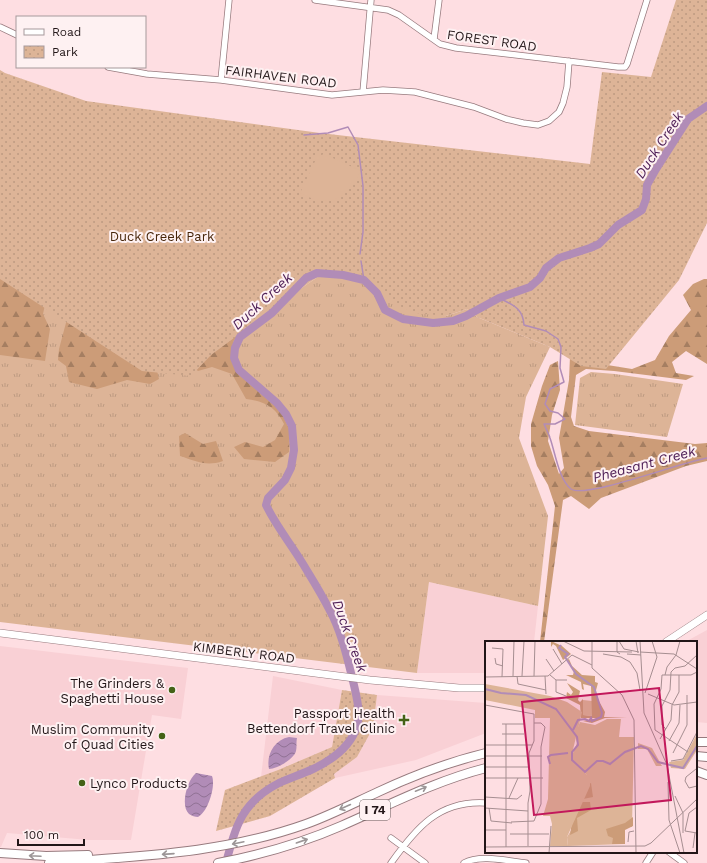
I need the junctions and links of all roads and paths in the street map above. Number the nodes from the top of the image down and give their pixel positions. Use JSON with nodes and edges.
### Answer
{"nodes":[{"id":1,"x":229,"y":0,"type":"edge"},
{"id":2,"x":315,"y":0,"type":"edge"},
{"id":3,"x":371,"y":0,"type":"edge"},
{"id":4,"x":438,"y":0,"type":"edge"},
{"id":5,"x":647,"y":0,"type":"edge"},
{"id":6,"x":370,"y":8,"type":"junction"},
{"id":7,"x":0,"y":27,"type":"edge"},
{"id":8,"x":16,"y":35,"type":"edge"},
{"id":9,"x":434,"y":39,"type":"junction"},
{"id":10,"x":569,"y":61,"type":"junction"},
{"id":11,"x":114,"y":68,"type":"edge"},
{"id":12,"x":221,"y":80,"type":"junction"},
{"id":13,"x":363,"y":92,"type":"junction"},
{"id":14,"x":707,"y":615,"type":"edge"},
{"id":15,"x":0,"y":633,"type":"edge"},
{"id":16,"x":668,"y":641,"type":"edge"},
{"id":17,"x":485,"y":688,"type":"edge"},
{"id":18,"x":485,"y":753,"type":"edge"},
{"id":19,"x":697,"y":756,"type":"edge"},
{"id":20,"x":707,"y":757,"type":"edge"},
{"id":21,"x":485,"y":768,"type":"edge"},
{"id":22,"x":697,"y":771,"type":"edge"},
{"id":23,"x":707,"y":775,"type":"edge"},
{"id":24,"x":485,"y":803,"type":"edge"},
{"id":25,"x":391,"y":838,"type":"dead end"},
{"id":26,"x":403,"y":847,"type":"junction"},
{"id":27,"x":0,"y":852,"type":"edge"},
{"id":28,"x":652,"y":853,"type":"edge"},
{"id":29,"x":670,"y":853,"type":"edge"},
{"id":30,"x":116,"y":858,"type":"junction"},
{"id":31,"x":49,"y":863,"type":"edge"},
{"id":32,"x":218,"y":863,"type":"edge"},
{"id":33,"x":391,"y":863,"type":"edge"},
{"id":34,"x":425,"y":863,"type":"edge"},
{"id":35,"x":464,"y":863,"type":"edge"},
{"id":36,"x":526,"y":863,"type":"edge"},
{"id":37,"x":646,"y":863,"type":"edge"},
{"id":38,"x":684,"y":863,"type":"edge"}],
"edges":[{"from":1,"to":12,"type":"street"},
{"from":2,"to":6,"type":"street","name":"FOREST ROAD"},
{"from":3,"to":6,"type":"street"},
{"from":4,"to":9,"type":"street"},
{"from":5,"to":10,"type":"street","name":"FOREST ROAD"},
{"from":6,"to":9,"type":"street","name":"FOREST ROAD"},
{"from":6,"to":13,"type":"street"},
{"from":7,"to":8,"type":"street"},
{"from":9,"to":10,"type":"street","name":"FOREST ROAD"},
{"from":10,"to":13,"type":"street","name":"FAIRHAVEN ROAD"},
{"from":11,"to":12,"type":"street","name":"FAIRHAVEN ROAD"},
{"from":12,"to":13,"type":"street","name":"FAIRHAVEN ROAD"},
{"from":14,"to":16,"type":"main road"},
{"from":15,"to":17,"type":"main road","name":"KIMBERLY ROAD"},
{"from":18,"to":30,"type":"highway","number":"I 74","one_way":true},
{"from":19,"to":20,"type":"highway"},
{"from":32,"to":21,"type":"highway","number":"I 74","one_way":true},
{"from":22,"to":23,"type":"highway"},
{"from":24,"to":26,"type":"street"},
{"from":25,"to":26,"type":"street"},
{"from":26,"to":33,"type":"street"},
{"from":26,"to":34,"type":"street"},
{"from":30,"to":27,"type":"highway","one_way":true},
{"from":28,"to":37,"type":"street"},
{"from":29,"to":38,"type":"street"},
{"from":30,"to":31,"type":"highway","number":"I 74"},
{"from":35,"to":36,"type":"street"}]}
